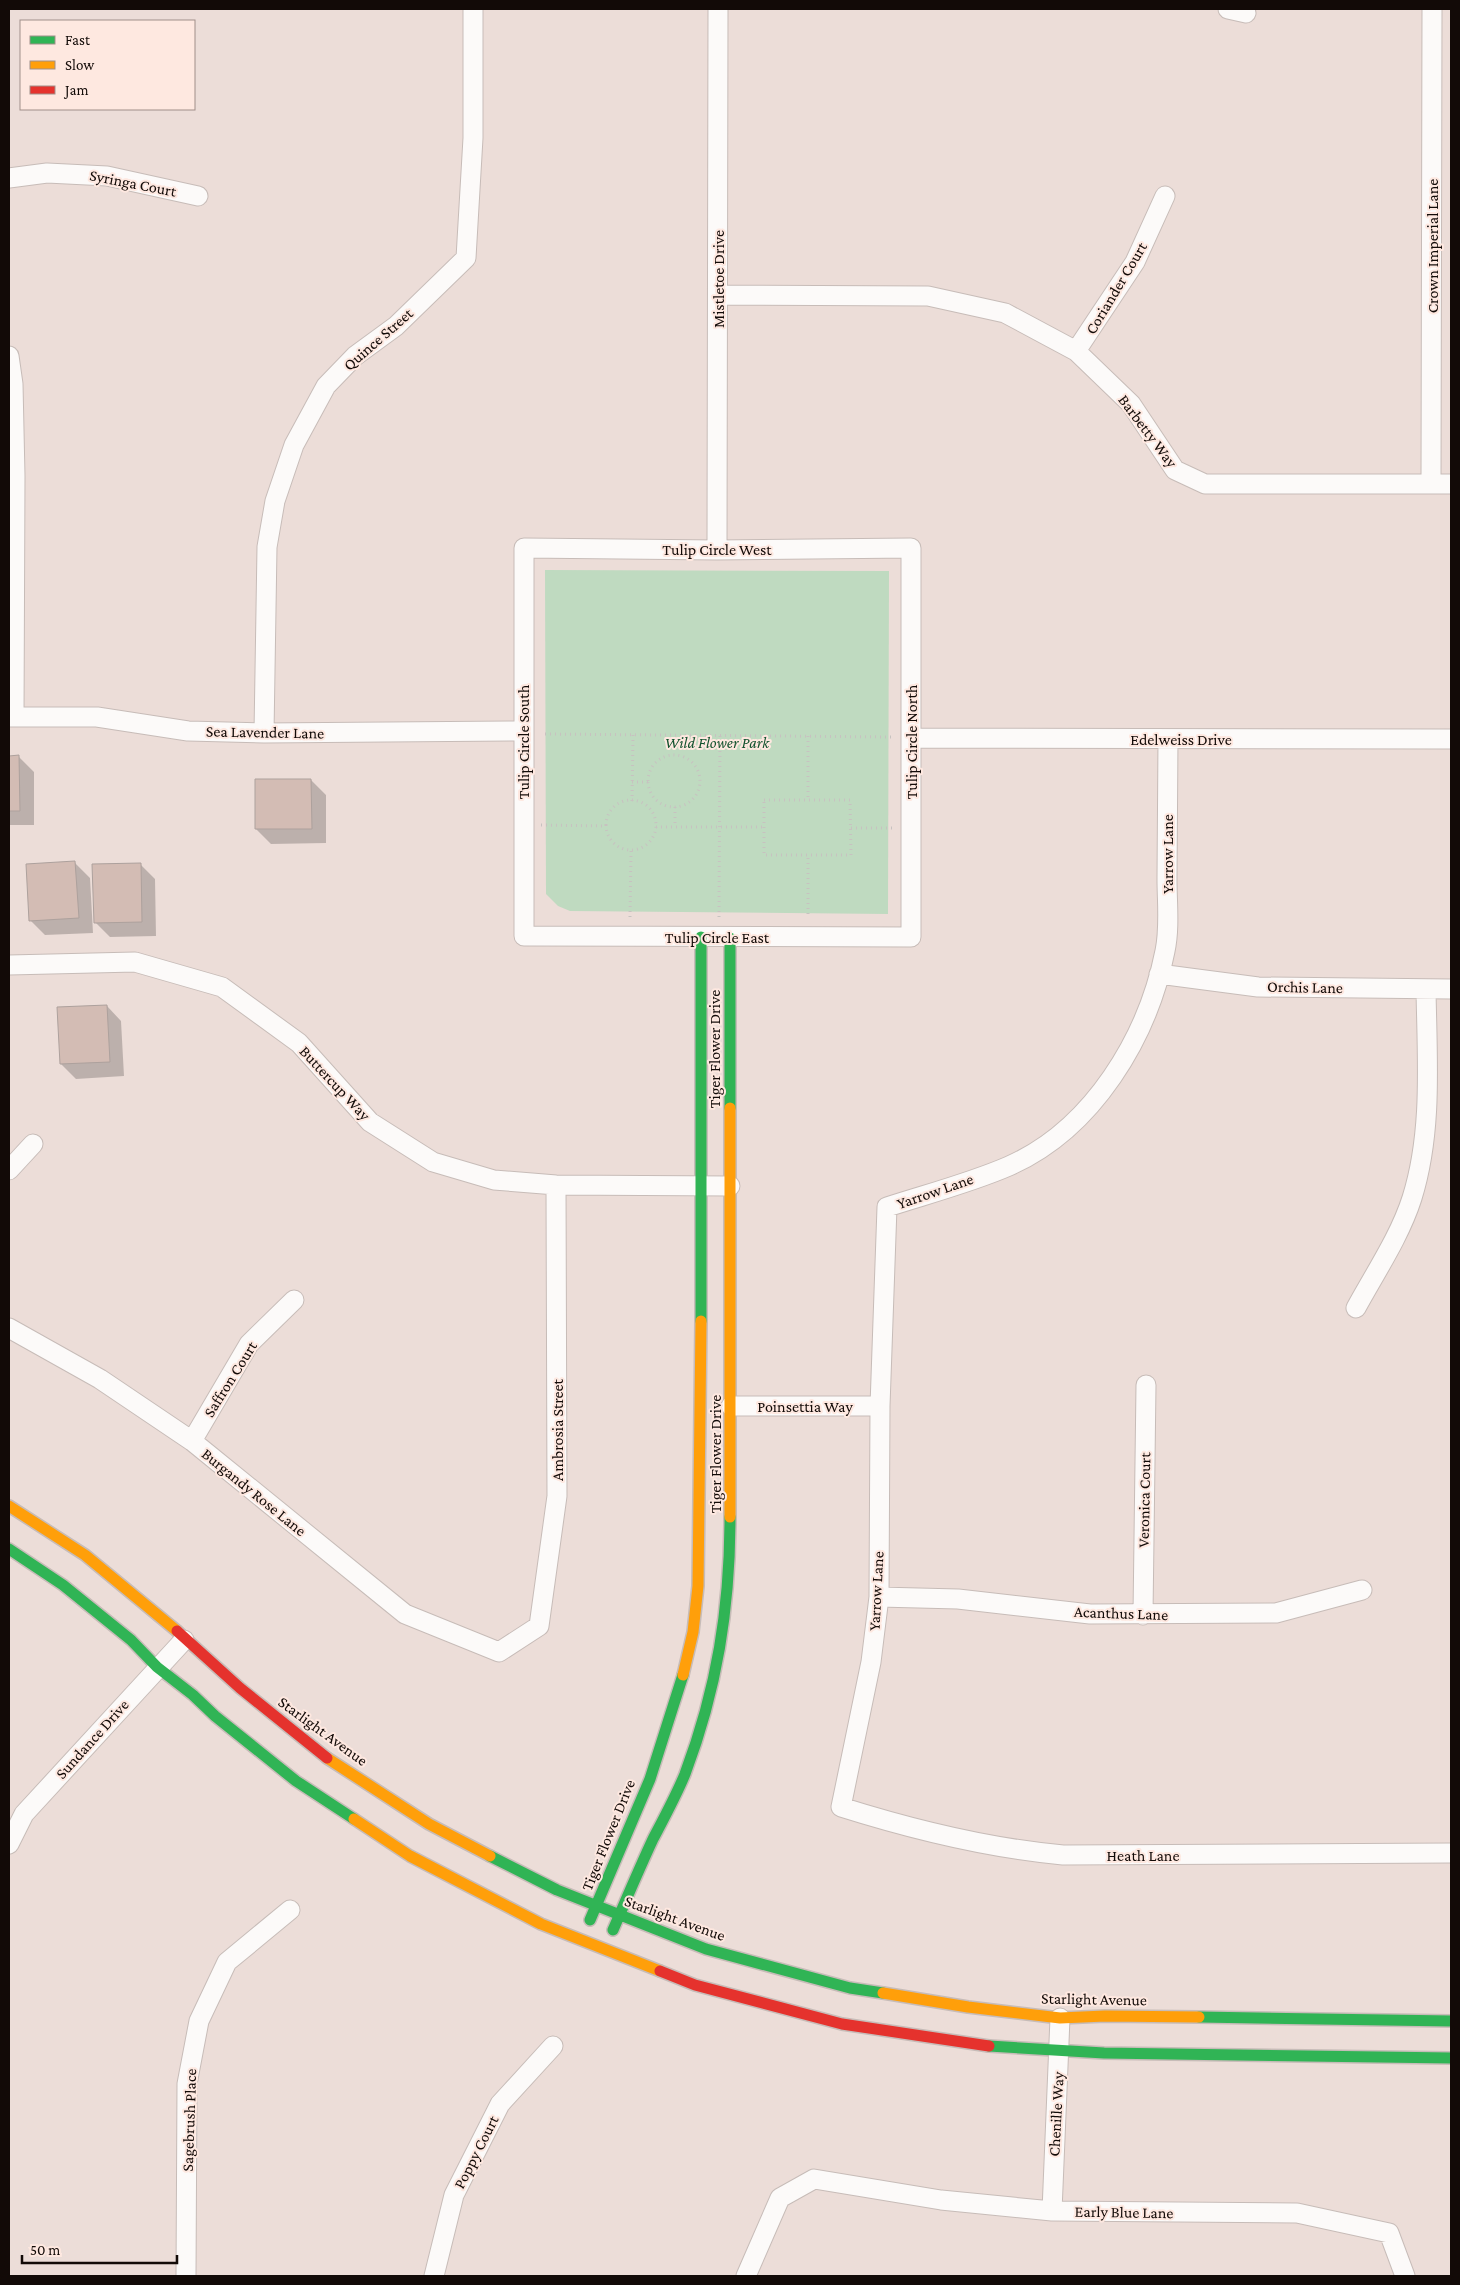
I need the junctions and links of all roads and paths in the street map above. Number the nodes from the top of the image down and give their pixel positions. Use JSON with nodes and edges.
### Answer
{"nodes":[{"id":1,"x":473,"y":9,"type":"edge"},
{"id":2,"x":718,"y":9,"type":"edge"},
{"id":3,"x":1432,"y":9,"type":"edge"},
{"id":4,"x":9,"y":178,"type":"edge"},
{"id":5,"x":198,"y":196,"type":"dead end"},
{"id":6,"x":1166,"y":196,"type":"dead end"},
{"id":7,"x":718,"y":295,"type":"junction"},
{"id":8,"x":1076,"y":351,"type":"junction"},
{"id":9,"x":9,"y":356,"type":"edge"},
{"id":10,"x":12,"y":476,"type":"edge"},
{"id":11,"x":1431,"y":482,"type":"junction"},
{"id":12,"x":1451,"y":484,"type":"edge"},
{"id":13,"x":524,"y":548,"type":"joint"},
{"id":14,"x":911,"y":548,"type":"joint"},
{"id":15,"x":717,"y":550,"type":"junction"},
{"id":16,"x":12,"y":717,"type":"edge"},
{"id":17,"x":523,"y":731,"type":"junction"},
{"id":18,"x":264,"y":733,"type":"junction"},
{"id":19,"x":544,"y":734,"type":"dead end"},
{"id":20,"x":633,"y":734,"type":"junction"},
{"id":21,"x":720,"y":735,"type":"junction"},
{"id":22,"x":808,"y":736,"type":"junction"},
{"id":23,"x":911,"y":738,"type":"junction"},
{"id":24,"x":1168,"y":739,"type":"junction"},
{"id":25,"x":1451,"y":739,"type":"edge"},
{"id":26,"x":632,"y":782,"type":"junction"},
{"id":27,"x":648,"y":782,"type":"junction"},
{"id":28,"x":632,"y":800,"type":"junction"},
{"id":29,"x":808,"y":800,"type":"junction"},
{"id":30,"x":675,"y":807,"type":"junction"},
{"id":31,"x":523,"y":824,"type":"junction"},
{"id":32,"x":606,"y":826,"type":"junction"},
{"id":33,"x":656,"y":827,"type":"junction"},
{"id":34,"x":675,"y":827,"type":"junction"},
{"id":35,"x":719,"y":827,"type":"junction"},
{"id":36,"x":764,"y":827,"type":"junction"},
{"id":37,"x":851,"y":828,"type":"junction"},
{"id":38,"x":911,"y":828,"type":"junction"},
{"id":39,"x":631,"y":850,"type":"junction"},
{"id":40,"x":808,"y":855,"type":"junction"},
{"id":41,"x":808,"y":914,"type":"dead end"},
{"id":42,"x":524,"y":936,"type":"joint"},
{"id":43,"x":630,"y":936,"type":"junction"},
{"id":44,"x":911,"y":937,"type":"joint"},
{"id":45,"x":717,"y":938,"type":"junction"},
{"id":46,"x":9,"y":965,"type":"edge"},
{"id":47,"x":1159,"y":974,"type":"junction"},
{"id":48,"x":1426,"y":989,"type":"junction"},
{"id":49,"x":1451,"y":989,"type":"edge"},
{"id":50,"x":33,"y":1144,"type":"dead end"},
{"id":51,"x":9,"y":1170,"type":"edge"},
{"id":52,"x":556,"y":1185,"type":"junction"},
{"id":53,"x":701,"y":1186,"type":"junction"},
{"id":54,"x":730,"y":1186,"type":"junction"},
{"id":55,"x":294,"y":1300,"type":"dead end"},
{"id":56,"x":1356,"y":1308,"type":"dead end"},
{"id":57,"x":9,"y":1328,"type":"edge"},
{"id":58,"x":1146,"y":1385,"type":"dead end"},
{"id":59,"x":731,"y":1406,"type":"junction"},
{"id":60,"x":880,"y":1406,"type":"junction"},
{"id":61,"x":192,"y":1441,"type":"junction"},
{"id":62,"x":9,"y":1506,"type":"edge"},
{"id":63,"x":9,"y":1549,"type":"edge"},
{"id":64,"x":1362,"y":1590,"type":"dead end"},
{"id":65,"x":879,"y":1597,"type":"junction"},
{"id":66,"x":1143,"y":1615,"type":"junction"},
{"id":67,"x":184,"y":1640,"type":"junction"},
{"id":68,"x":499,"y":1652,"type":"joint"},
{"id":69,"x":157,"y":1667,"type":"junction"},
{"id":70,"x":841,"y":1807,"type":"joint"},
{"id":71,"x":9,"y":1844,"type":"edge"},
{"id":72,"x":1451,"y":1853,"type":"edge"},
{"id":73,"x":596,"y":1906,"type":"junction"},
{"id":74,"x":290,"y":1910,"type":"dead end"},
{"id":75,"x":620,"y":1915,"type":"junction"},
{"id":76,"x":581,"y":1939,"type":"junction"},
{"id":77,"x":605,"y":1948,"type":"junction"},
{"id":78,"x":1060,"y":2018,"type":"junction"},
{"id":79,"x":1451,"y":2021,"type":"edge"},
{"id":80,"x":553,"y":2046,"type":"dead end"},
{"id":81,"x":1059,"y":2052,"type":"junction"},
{"id":82,"x":1451,"y":2058,"type":"edge"},
{"id":83,"x":1052,"y":2211,"type":"junction"},
{"id":84,"x":186,"y":2276,"type":"edge"},
{"id":85,"x":434,"y":2276,"type":"edge"},
{"id":86,"x":746,"y":2276,"type":"edge"},
{"id":87,"x":1405,"y":2276,"type":"edge"}],
"edges":[{"from":1,"to":18,"type":"street","name":"Quince Street"},
{"from":2,"to":7,"type":"street","name":"Mistletoe Drive"},
{"from":3,"to":11,"type":"street","name":"Crown Imperial Lane"},
{"from":4,"to":5,"type":"street","name":"Syringa Court"},
{"from":6,"to":8,"type":"street","name":"Coriander Court"},
{"from":7,"to":8,"type":"street","name":"Barbetty Way"},
{"from":7,"to":15,"type":"street","name":"Mistletoe Drive"},
{"from":8,"to":11,"type":"street","name":"Barbetty Way"},
{"from":9,"to":10,"type":"street"},
{"from":10,"to":16,"type":"street"},
{"from":11,"to":12,"type":"street","name":"Barbetty Way"},
{"from":13,"to":15,"type":"street","name":"Tulip Circle West"},
{"from":13,"to":17,"type":"street","name":"Tulip Circle South"},
{"from":14,"to":15,"type":"street","name":"Tulip Circle West"},
{"from":14,"to":23,"type":"street","name":"Tulip Circle North"},
{"from":16,"to":18,"type":"street","name":"Sea Lavender Lane"},
{"from":17,"to":18,"type":"street","name":"Sea Lavender Lane"},
{"from":17,"to":31,"type":"street","name":"Tulip Circle South"},
{"from":19,"to":20,"type":"path"},
{"from":20,"to":21,"type":"path"},
{"from":20,"to":26,"type":"path"},
{"from":21,"to":22,"type":"path"},
{"from":21,"to":35,"type":"path"},
{"from":22,"to":23,"type":"path"},
{"from":22,"to":29,"type":"path"},
{"from":23,"to":24,"type":"street","name":"Edelweiss Drive"},
{"from":23,"to":38,"type":"street","name":"Tulip Circle North"},
{"from":24,"to":25,"type":"street","name":"Edelweiss Drive"},
{"from":24,"to":47,"type":"street","name":"Yarrow Lane"},
{"from":26,"to":27,"type":"path"},
{"from":26,"to":28,"type":"path"},
{"from":27,"to":30,"type":"path"},
{"from":27,"to":30,"type":"path"},
{"from":28,"to":32,"type":"path"},
{"from":28,"to":33,"type":"path"},
{"from":29,"to":36,"type":"path"},
{"from":29,"to":37,"type":"path"},
{"from":30,"to":34,"type":"path"},
{"from":31,"to":32,"type":"path"},
{"from":31,"to":42,"type":"street","name":"Tulip Circle South"},
{"from":32,"to":39,"type":"path"},
{"from":33,"to":34,"type":"path"},
{"from":33,"to":39,"type":"path"},
{"from":34,"to":35,"type":"path"},
{"from":35,"to":36,"type":"path"},
{"from":35,"to":45,"type":"path"},
{"from":36,"to":40,"type":"path"},
{"from":37,"to":38,"type":"path"},
{"from":37,"to":40,"type":"path"},
{"from":38,"to":44,"type":"street","name":"Tulip Circle North"},
{"from":39,"to":43,"type":"path"},
{"from":40,"to":41,"type":"path"},
{"from":42,"to":43,"type":"street","name":"Tulip Circle East"},
{"from":43,"to":45,"type":"street","name":"Tulip Circle East"},
{"from":44,"to":45,"type":"street","name":"Tulip Circle East"},
{"from":45,"to":53,"type":"street","name":"Tiger Flower Drive"},
{"from":45,"to":54,"type":"street","name":"Tiger Flower Drive"},
{"from":46,"to":52,"type":"street","name":"Buttercup Way"},
{"from":47,"to":48,"type":"street","name":"Orchis Lane"},
{"from":47,"to":60,"type":"street","name":"Yarrow Lane"},
{"from":48,"to":49,"type":"street","name":"Orchis Lane"},
{"from":48,"to":56,"type":"street"},
{"from":50,"to":51,"type":"street"},
{"from":52,"to":53,"type":"street","name":"Buttercup Way"},
{"from":52,"to":68,"type":"street","name":"Ambrosia Street"},
{"from":53,"to":54,"type":"street","name":"Buttercup Way"},
{"from":53,"to":73,"type":"street","name":"Tiger Flower Drive"},
{"from":54,"to":59,"type":"street","name":"Tiger Flower Drive"},
{"from":55,"to":61,"type":"street","name":"Saffron Court"},
{"from":57,"to":61,"type":"street","name":"Burgandy Rose Lane"},
{"from":58,"to":66,"type":"street","name":"Veronica Court"},
{"from":59,"to":60,"type":"street","name":"Poinsettia Way"},
{"from":59,"to":75,"type":"street","name":"Tiger Flower Drive"},
{"from":60,"to":65,"type":"street","name":"Yarrow Lane"},
{"from":61,"to":68,"type":"street","name":"Burgandy Rose Lane"},
{"from":62,"to":67,"type":"street","name":"Starlight Avenue"},
{"from":63,"to":69,"type":"street"},
{"from":64,"to":66,"type":"street","name":"Acanthus Lane"},
{"from":65,"to":66,"type":"street","name":"Acanthus Lane"},
{"from":65,"to":70,"type":"street","name":"Yarrow Lane"},
{"from":67,"to":69,"type":"street","name":"Sundance Drive"},
{"from":67,"to":73,"type":"street","name":"Starlight Avenue"},
{"from":69,"to":71,"type":"street","name":"Sundance Drive"},
{"from":69,"to":76,"type":"street"},
{"from":70,"to":72,"type":"street","name":"Heath Lane"},
{"from":73,"to":75,"type":"street","name":"Starlight Avenue"},
{"from":73,"to":76,"type":"street","name":"Tiger Flower Drive"},
{"from":74,"to":84,"type":"street","name":"Sagebrush Place"},
{"from":75,"to":77,"type":"street","name":"Tiger Flower Drive"},
{"from":75,"to":78,"type":"street","name":"Starlight Avenue"},
{"from":76,"to":77,"type":"street"},
{"from":77,"to":81,"type":"street"},
{"from":78,"to":79,"type":"street","name":"Starlight Avenue"},
{"from":78,"to":81,"type":"street","name":"Chenille Way"},
{"from":80,"to":85,"type":"street","name":"Poppy Court"},
{"from":81,"to":82,"type":"street"},
{"from":81,"to":83,"type":"street","name":"Chenille Way"},
{"from":83,"to":86,"type":"street","name":"Early Blue Lane"},
{"from":83,"to":87,"type":"street","name":"Early Blue Lane"}]}
